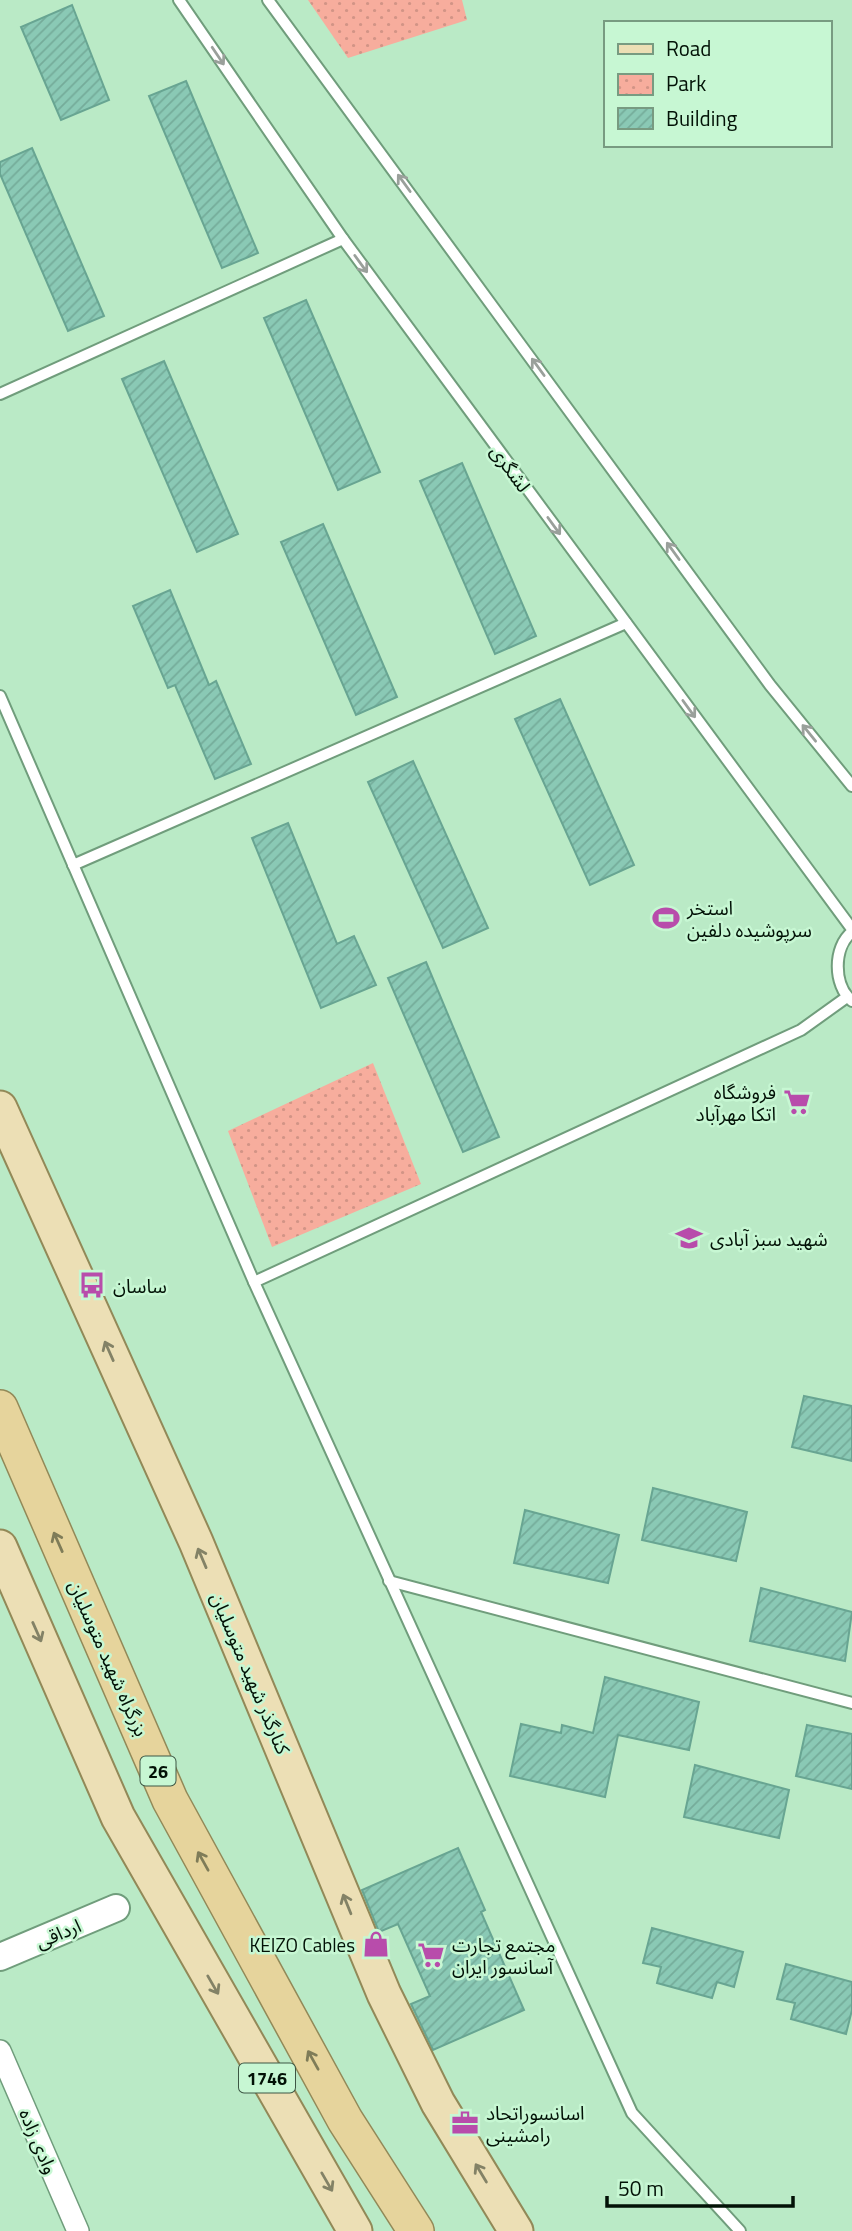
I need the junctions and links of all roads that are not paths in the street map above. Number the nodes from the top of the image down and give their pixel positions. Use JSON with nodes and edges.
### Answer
{"nodes":[{"id":1,"x":180,"y":0,"type":"edge"},
{"id":2,"x":268,"y":0,"type":"edge"},
{"id":3,"x":343,"y":239,"type":"junction"},
{"id":4,"x":0,"y":394,"type":"edge"},
{"id":5,"x":626,"y":623,"type":"junction"},
{"id":6,"x":0,"y":696,"type":"edge"},
{"id":7,"x":852,"y":786,"type":"edge"},
{"id":8,"x":73,"y":865,"type":"junction"},
{"id":9,"x":852,"y":930,"type":"edge"},
{"id":10,"x":850,"y":999,"type":"edge"},
{"id":11,"x":0,"y":1108,"type":"edge"},
{"id":12,"x":254,"y":1282,"type":"junction"},
{"id":13,"x":0,"y":1408,"type":"edge"},
{"id":14,"x":0,"y":1547,"type":"edge"},
{"id":15,"x":389,"y":1581,"type":"junction"},
{"id":16,"x":852,"y":1703,"type":"edge"},
{"id":17,"x":116,"y":1908,"type":"dead end"},
{"id":18,"x":0,"y":1957,"type":"edge"},
{"id":19,"x":0,"y":2051,"type":"edge"},
{"id":20,"x":78,"y":2231,"type":"edge"},
{"id":21,"x":355,"y":2231,"type":"edge"},
{"id":22,"x":416,"y":2231,"type":"edge"},
{"id":23,"x":516,"y":2231,"type":"edge"},
{"id":24,"x":740,"y":2231,"type":"edge"}],
"edges":[{"from":1,"to":3,"type":"lane","name":"لشگری","one_way":true},
{"from":7,"to":2,"type":"lane","one_way":true},
{"from":3,"to":4,"type":"lane"},
{"from":3,"to":5,"type":"lane","name":"لشگری","one_way":true},
{"from":5,"to":8,"type":"lane"},
{"from":5,"to":9,"type":"lane","name":"لشگری","one_way":true},
{"from":6,"to":8,"type":"lane"},
{"from":8,"to":12,"type":"lane"},
{"from":9,"to":10,"type":"lane"},
{"from":10,"to":12,"type":"lane"},
{"from":23,"to":11,"type":"main road","name":"کنارگذر شهید متوسلیان","one_way":true},
{"from":12,"to":15,"type":"lane"},
{"from":22,"to":13,"type":"highway","name":"بزرگراه شهید متوسلیان","number":"26","one_way":true},
{"from":14,"to":21,"type":"main road","number":"1746","one_way":true},
{"from":15,"to":16,"type":"lane"},
{"from":15,"to":24,"type":"lane"},
{"from":17,"to":18,"type":"street","name":"ارداقی"},
{"from":19,"to":20,"type":"street","name":"وادی زاده"}]}
